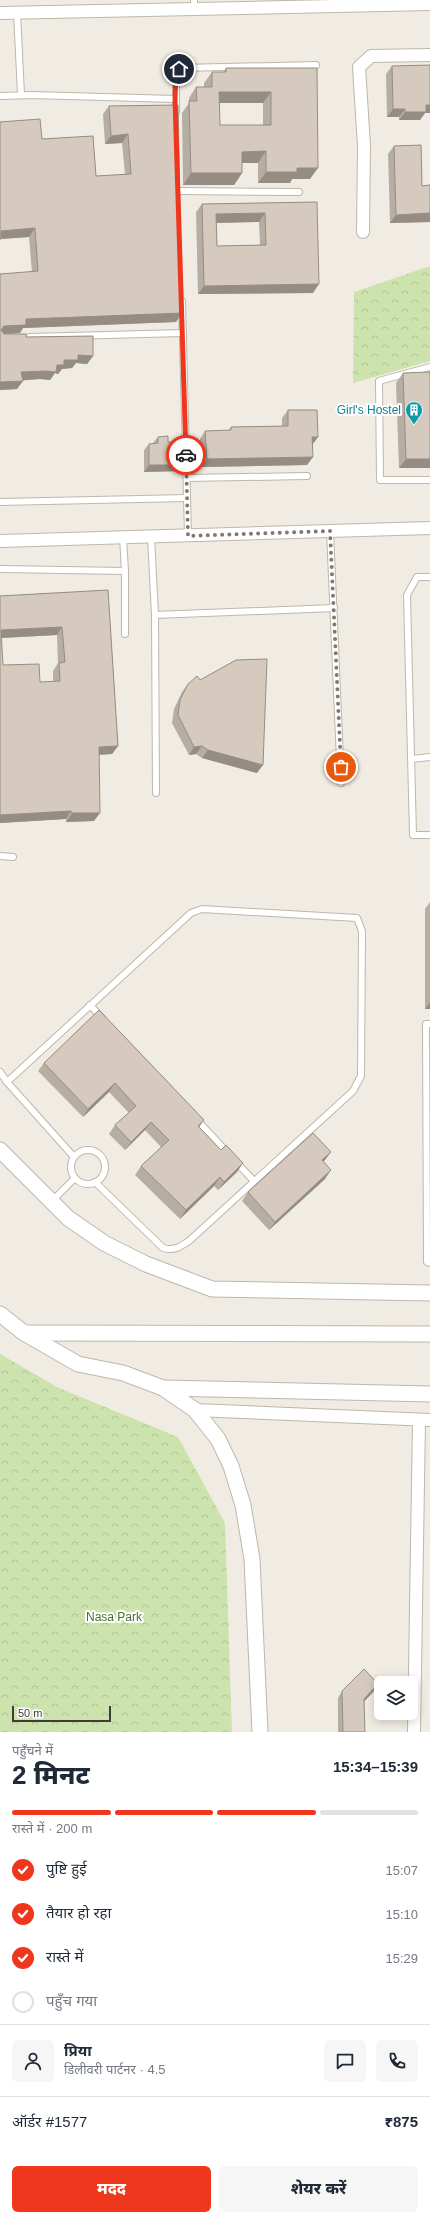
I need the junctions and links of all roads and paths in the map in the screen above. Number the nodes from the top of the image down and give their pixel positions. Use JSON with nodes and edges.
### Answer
{"nodes":[{"id":1,"x":304,"y":3,"type":"edge"},
{"id":2,"x":331,"y":3,"type":"edge"},
{"id":3,"x":194,"y":4,"type":"edge"},
{"id":4,"x":430,"y":4,"type":"edge"},
{"id":5,"x":17,"y":12,"type":"junction"},
{"id":6,"x":0,"y":13,"type":"edge"},
{"id":7,"x":430,"y":55,"type":"edge"},
{"id":8,"x":316,"y":65,"type":"dead end"},
{"id":9,"x":21,"y":95,"type":"junction"},
{"id":10,"x":0,"y":96,"type":"edge"},
{"id":11,"x":175,"y":99,"type":"junction"},
{"id":12,"x":176,"y":122,"type":"edge"},
{"id":13,"x":178,"y":184,"type":"edge"},
{"id":14,"x":178,"y":191,"type":"junction"},
{"id":15,"x":299,"y":192,"type":"dead end"},
{"id":16,"x":178,"y":199,"type":"edge"},
{"id":17,"x":363,"y":232,"type":"dead end"},
{"id":18,"x":182,"y":294,"type":"edge"},
{"id":19,"x":183,"y":333,"type":"junction"},
{"id":20,"x":24,"y":337,"type":"edge"},
{"id":21,"x":430,"y":367,"type":"edge"},
{"id":22,"x":307,"y":476,"type":"dead end"},
{"id":23,"x":187,"y":478,"type":"junction"},
{"id":24,"x":430,"y":480,"type":"edge"},
{"id":25,"x":187,"y":498,"type":"junction"},
{"id":26,"x":0,"y":502,"type":"edge"},
{"id":27,"x":430,"y":528,"type":"edge"},
{"id":28,"x":330,"y":531,"type":"junction"},
{"id":29,"x":188,"y":536,"type":"junction"},
{"id":30,"x":123,"y":537,"type":"junction"},
{"id":31,"x":150,"y":537,"type":"junction"},
{"id":32,"x":0,"y":541,"type":"edge"},
{"id":33,"x":0,"y":569,"type":"edge"},
{"id":34,"x":125,"y":571,"type":"junction"},
{"id":35,"x":430,"y":577,"type":"edge"},
{"id":36,"x":334,"y":608,"type":"junction"},
{"id":37,"x":155,"y":615,"type":"junction"},
{"id":38,"x":125,"y":634,"type":"dead end"},
{"id":39,"x":430,"y":757,"type":"edge"},
{"id":40,"x":412,"y":759,"type":"junction"},
{"id":41,"x":341,"y":783,"type":"dead end"},
{"id":42,"x":156,"y":793,"type":"dead end"},
{"id":43,"x":430,"y":835,"type":"edge"},
{"id":44,"x":0,"y":856,"type":"edge"},
{"id":45,"x":13,"y":857,"type":"dead end"},
{"id":46,"x":90,"y":1005,"type":"junction"},
{"id":47,"x":106,"y":1022,"type":"edge"},
{"id":48,"x":430,"y":1024,"type":"edge"},
{"id":49,"x":0,"y":1072,"type":"edge"},
{"id":50,"x":7,"y":1082,"type":"junction"},
{"id":51,"x":191,"y":1113,"type":"edge"},
{"id":52,"x":0,"y":1150,"type":"edge"},
{"id":53,"x":74,"y":1157,"type":"junction"},
{"id":54,"x":75,"y":1178,"type":"junction"},
{"id":55,"x":254,"y":1181,"type":"junction"},
{"id":56,"x":95,"y":1182,"type":"junction"},
{"id":57,"x":51,"y":1202,"type":"junction"},
{"id":58,"x":430,"y":1263,"type":"edge"},
{"id":59,"x":430,"y":1294,"type":"edge"},
{"id":60,"x":0,"y":1314,"type":"edge"},
{"id":61,"x":24,"y":1333,"type":"junction"},
{"id":62,"x":430,"y":1334,"type":"edge"},
{"id":63,"x":162,"y":1388,"type":"junction"},
{"id":64,"x":430,"y":1394,"type":"edge"},
{"id":65,"x":195,"y":1410,"type":"junction"},
{"id":66,"x":424,"y":1420,"type":"edge"},
{"id":67,"x":260,"y":1732,"type":"edge"},
{"id":68,"x":414,"y":1732,"type":"edge"}],
"edges":[{"from":1,"to":2,"type":"street"},
{"from":1,"to":3,"type":"street"},
{"from":2,"to":4,"type":"street"},
{"from":3,"to":5,"type":"street"},
{"from":5,"to":6,"type":"street"},
{"from":5,"to":9,"type":"lane"},
{"from":7,"to":17,"type":"street"},
{"from":8,"to":11,"type":"lane"},
{"from":9,"to":10,"type":"lane"},
{"from":9,"to":11,"type":"lane"},
{"from":11,"to":12,"type":"lane"},
{"from":13,"to":14,"type":"lane"},
{"from":14,"to":15,"type":"lane"},
{"from":14,"to":16,"type":"lane"},
{"from":18,"to":19,"type":"lane"},
{"from":19,"to":20,"type":"lane"},
{"from":19,"to":23,"type":"lane"},
{"from":21,"to":24,"type":"lane"},
{"from":22,"to":23,"type":"lane"},
{"from":23,"to":25,"type":"lane"},
{"from":25,"to":26,"type":"lane"},
{"from":25,"to":29,"type":"lane"},
{"from":27,"to":28,"type":"street"},
{"from":28,"to":29,"type":"street"},
{"from":28,"to":36,"type":"lane"},
{"from":29,"to":31,"type":"street"},
{"from":30,"to":31,"type":"street"},
{"from":30,"to":32,"type":"street"},
{"from":30,"to":34,"type":"lane"},
{"from":31,"to":37,"type":"lane"},
{"from":33,"to":34,"type":"lane"},
{"from":34,"to":38,"type":"lane"},
{"from":35,"to":40,"type":"lane"},
{"from":36,"to":37,"type":"lane"},
{"from":36,"to":41,"type":"lane"},
{"from":37,"to":42,"type":"lane"},
{"from":39,"to":40,"type":"lane"},
{"from":40,"to":43,"type":"lane"},
{"from":44,"to":45,"type":"lane"},
{"from":46,"to":47,"type":"lane"},
{"from":46,"to":50,"type":"lane"},
{"from":46,"to":55,"type":"lane"},
{"from":48,"to":58,"type":"lane"},
{"from":49,"to":50,"type":"lane"},
{"from":50,"to":53,"type":"lane"},
{"from":51,"to":55,"type":"lane"},
{"from":52,"to":57,"type":"street"},
{"from":53,"to":54,"type":"lane"},
{"from":53,"to":56,"type":"lane"},
{"from":54,"to":56,"type":"lane"},
{"from":54,"to":57,"type":"lane"},
{"from":55,"to":56,"type":"lane"},
{"from":57,"to":59,"type":"street"},
{"from":60,"to":61,"type":"street"},
{"from":61,"to":62,"type":"street"},
{"from":61,"to":63,"type":"street"},
{"from":63,"to":64,"type":"street"},
{"from":63,"to":65,"type":"street"},
{"from":65,"to":66,"type":"street"},
{"from":65,"to":67,"type":"street"},
{"from":66,"to":68,"type":"street"}]}
